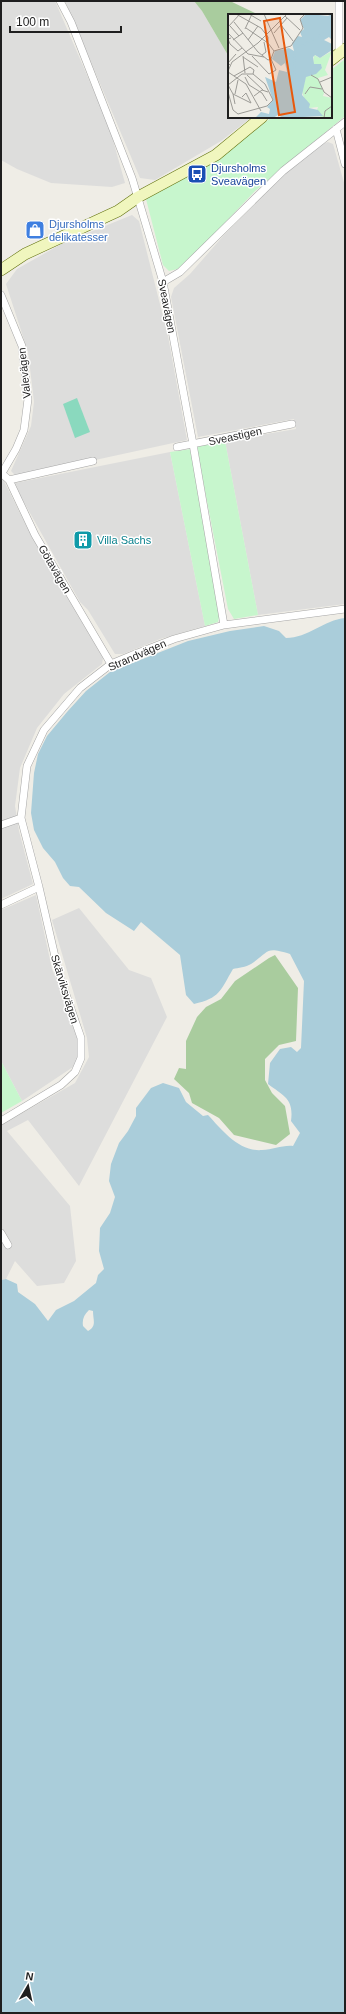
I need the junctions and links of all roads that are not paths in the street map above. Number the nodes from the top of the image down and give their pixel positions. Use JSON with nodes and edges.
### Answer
{"nodes":[{"id":1,"x":60,"y":1,"type":"edge"},
{"id":2,"x":339,"y":1,"type":"edge"},
{"id":3,"x":338,"y":54,"type":"edge"},
{"id":4,"x":261,"y":118,"type":"edge"},
{"id":5,"x":345,"y":122,"type":"edge"},
{"id":6,"x":336,"y":129,"type":"junction"},
{"id":7,"x":345,"y":164,"type":"edge"},
{"id":8,"x":138,"y":196,"type":"junction"},
{"id":9,"x":1,"y":270,"type":"edge"},
{"id":10,"x":163,"y":282,"type":"junction"},
{"id":11,"x":1,"y":295,"type":"edge"},
{"id":12,"x":292,"y":424,"type":"dead end"},
{"id":13,"x":194,"y":444,"type":"junction"},
{"id":14,"x":177,"y":447,"type":"dead end"},
{"id":15,"x":93,"y":461,"type":"dead end"},
{"id":16,"x":1,"y":473,"type":"edge"},
{"id":17,"x":9,"y":480,"type":"junction"},
{"id":18,"x":345,"y":609,"type":"edge"},
{"id":19,"x":224,"y":625,"type":"junction"},
{"id":20,"x":111,"y":664,"type":"junction"},
{"id":21,"x":21,"y":818,"type":"junction"},
{"id":22,"x":1,"y":825,"type":"edge"},
{"id":23,"x":40,"y":887,"type":"junction"},
{"id":24,"x":1,"y":905,"type":"edge"},
{"id":25,"x":1,"y":1121,"type":"edge"},
{"id":26,"x":1,"y":1233,"type":"edge"},
{"id":27,"x":8,"y":1245,"type":"dead end"}],
"edges":[{"from":1,"to":8,"type":"street","name":"Sveavägen"},
{"from":2,"to":3,"type":"street"},
{"from":4,"to":8,"type":"street"},
{"from":5,"to":6,"type":"street"},
{"from":6,"to":7,"type":"street"},
{"from":6,"to":10,"type":"street"},
{"from":8,"to":9,"type":"street"},
{"from":8,"to":10,"type":"street","name":"Sveavägen"},
{"from":10,"to":13,"type":"street","name":"Sveavägen"},
{"from":11,"to":16,"type":"street","name":"Valevägen"},
{"from":12,"to":13,"type":"street","name":"Sveastigen"},
{"from":13,"to":14,"type":"street","name":"Sveastigen"},
{"from":13,"to":19,"type":"street","name":"Sveavägen"},
{"from":15,"to":17,"type":"street"},
{"from":16,"to":17,"type":"street","name":"Götavägen"},
{"from":17,"to":20,"type":"street","name":"Götavägen"},
{"from":18,"to":19,"type":"street","name":"Strandvägen"},
{"from":19,"to":20,"type":"street","name":"Strandvägen"},
{"from":20,"to":21,"type":"street","name":"Strandvägen"},
{"from":21,"to":22,"type":"street"},
{"from":21,"to":23,"type":"street","name":"Skärviksvägen"},
{"from":23,"to":24,"type":"street"},
{"from":23,"to":25,"type":"street","name":"Skärviksvägen"},
{"from":26,"to":27,"type":"street"}]}
